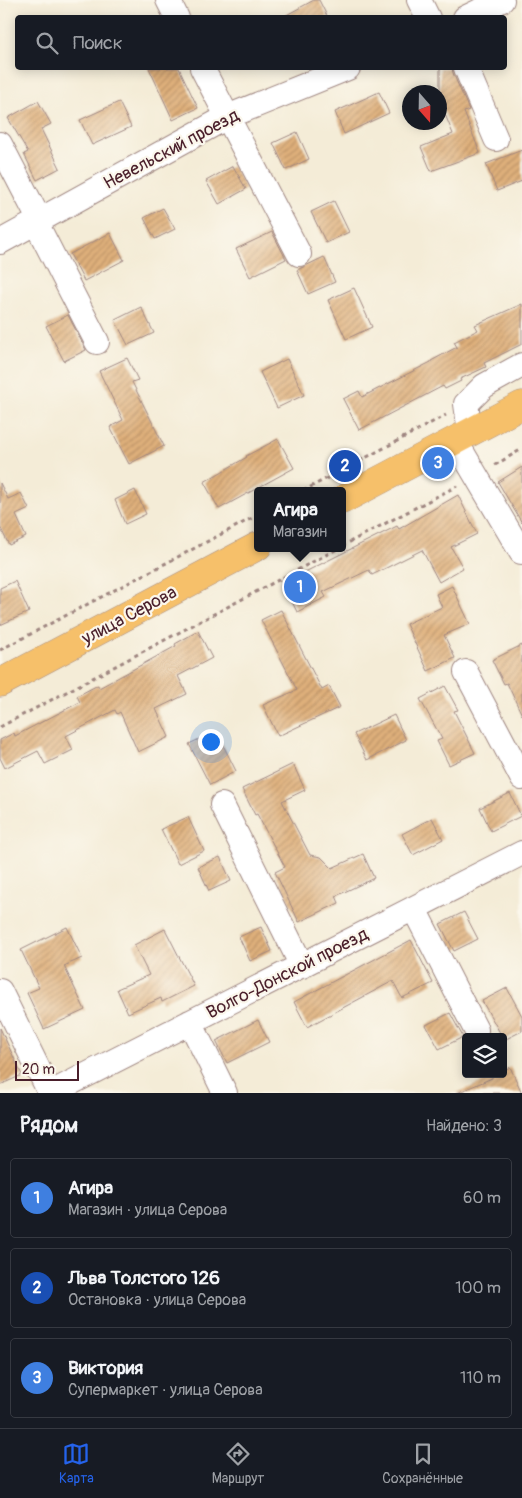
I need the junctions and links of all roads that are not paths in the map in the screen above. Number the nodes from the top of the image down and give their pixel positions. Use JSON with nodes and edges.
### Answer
{"nodes":[{"id":1,"x":168,"y":0,"type":"edge"},
{"id":2,"x":419,"y":0,"type":"edge"},
{"id":3,"x":502,"y":0,"type":"edge"},
{"id":4,"x":176,"y":15,"type":"edge"},
{"id":5,"x":426,"y":15,"type":"edge"},
{"id":6,"x":471,"y":15,"type":"edge"},
{"id":7,"x":203,"y":70,"type":"edge"},
{"id":8,"x":343,"y":70,"type":"edge"},
{"id":9,"x":467,"y":70,"type":"edge"},
{"id":10,"x":228,"y":117,"type":"junction"},
{"id":11,"x":496,"y":139,"type":"dead end"},
{"id":12,"x":0,"y":144,"type":"edge"},
{"id":13,"x":38,"y":222,"type":"junction"},
{"id":14,"x":0,"y":242,"type":"edge"},
{"id":15,"x":299,"y":254,"type":"dead end"},
{"id":16,"x":97,"y":342,"type":"dead end"},
{"id":17,"x":522,"y":365,"type":"edge"},
{"id":18,"x":522,"y":404,"type":"edge"},
{"id":19,"x":463,"y":436,"type":"junction"},
{"id":20,"x":346,"y":498,"type":"edge"},
{"id":21,"x":254,"y":548,"type":"edge"},
{"id":22,"x":522,"y":551,"type":"edge"},
{"id":23,"x":466,"y":672,"type":"dead end"},
{"id":24,"x":0,"y":683,"type":"edge"},
{"id":25,"x":522,"y":778,"type":"edge"},
{"id":26,"x":222,"y":805,"type":"dead end"},
{"id":27,"x":522,"y":853,"type":"edge"},
{"id":28,"x":414,"y":909,"type":"junction"},
{"id":29,"x":302,"y":966,"type":"junction"},
{"id":30,"x":0,"y":991,"type":"edge"},
{"id":31,"x":190,"y":1022,"type":"junction"},
{"id":32,"x":476,"y":1030,"type":"dead end"},
{"id":33,"x":51,"y":1093,"type":"edge"},
{"id":34,"x":225,"y":1093,"type":"edge"}],
"edges":[{"from":1,"to":4,"type":"street"},
{"from":2,"to":5,"type":"street"},
{"from":3,"to":6,"type":"street"},
{"from":7,"to":10,"type":"street"},
{"from":8,"to":10,"type":"street","name":"Невельский проезд"},
{"from":9,"to":11,"type":"street"},
{"from":10,"to":13,"type":"street","name":"Невельский проезд"},
{"from":10,"to":15,"type":"street"},
{"from":12,"to":13,"type":"street"},
{"from":13,"to":14,"type":"street","name":"Невельский проезд"},
{"from":13,"to":16,"type":"street"},
{"from":17,"to":19,"type":"street"},
{"from":18,"to":19,"type":"main road"},
{"from":19,"to":20,"type":"main road"},
{"from":19,"to":22,"type":"street"},
{"from":21,"to":24,"type":"main road","name":"улица Серова"},
{"from":23,"to":25,"type":"street"},
{"from":26,"to":29,"type":"street"},
{"from":27,"to":28,"type":"street","name":"Волго-Донской проезд"},
{"from":28,"to":29,"type":"street","name":"Волго-Донской проезд"},
{"from":28,"to":32,"type":"street"},
{"from":29,"to":31,"type":"street","name":"Волго-Донской проезд"},
{"from":30,"to":33,"type":"street"},
{"from":31,"to":33,"type":"street","name":"Волго-Донской проезд"},
{"from":31,"to":34,"type":"street"}]}
